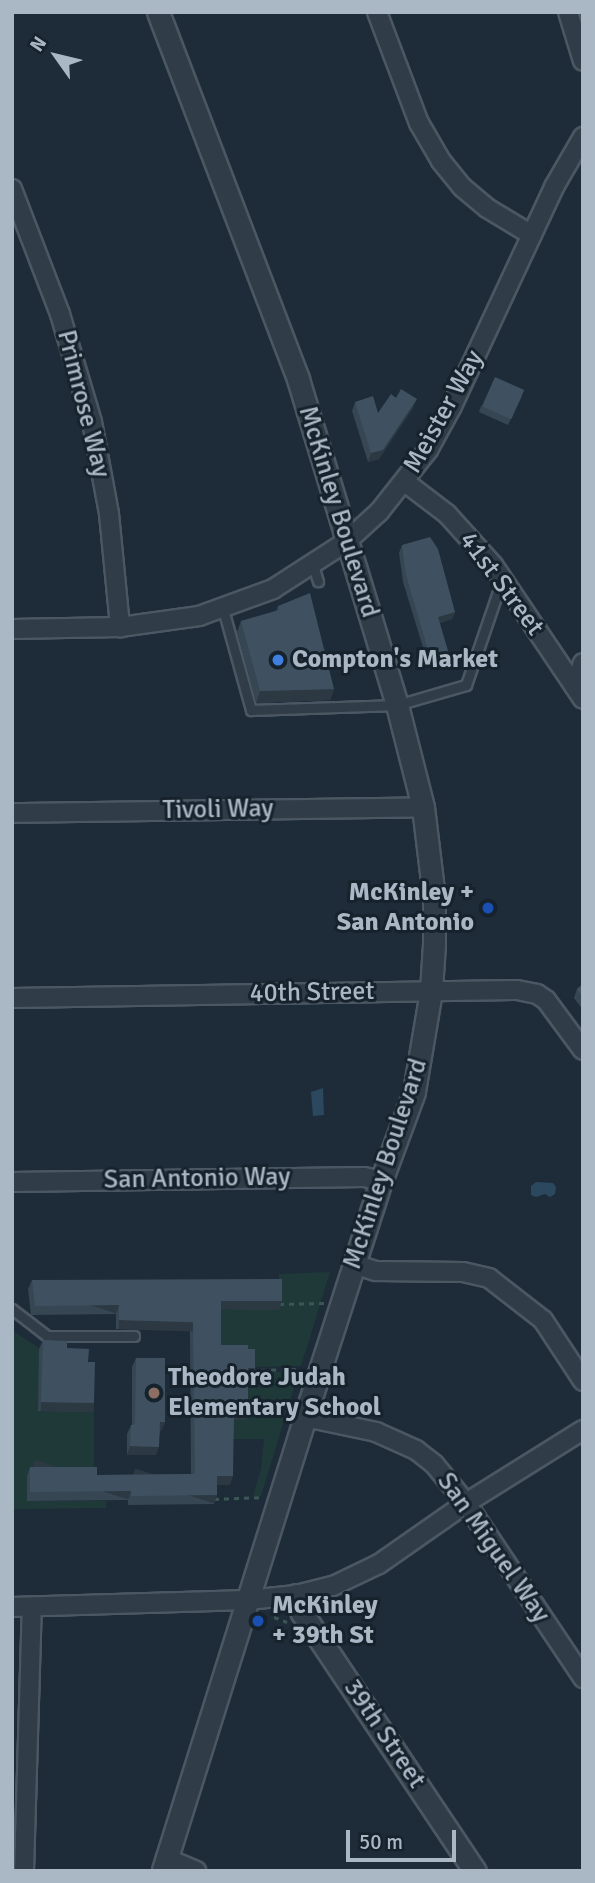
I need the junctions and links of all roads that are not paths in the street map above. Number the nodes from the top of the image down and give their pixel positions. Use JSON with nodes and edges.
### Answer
{"nodes":[{"id":1,"x":159,"y":12,"type":"edge"},
{"id":2,"x":377,"y":12,"type":"edge"},
{"id":3,"x":568,"y":12,"type":"edge"},
{"id":4,"x":583,"y":61,"type":"edge"},
{"id":5,"x":583,"y":137,"type":"edge"},
{"id":6,"x":12,"y":189,"type":"edge"},
{"id":7,"x":532,"y":235,"type":"junction"},
{"id":8,"x":405,"y":482,"type":"junction"},
{"id":9,"x":346,"y":542,"type":"junction"},
{"id":10,"x":502,"y":578,"type":"junction"},
{"id":11,"x":223,"y":609,"type":"junction"},
{"id":12,"x":120,"y":627,"type":"junction"},
{"id":13,"x":12,"y":629,"type":"edge"},
{"id":14,"x":583,"y":663,"type":"edge"},
{"id":15,"x":579,"y":693,"type":"edge"},
{"id":16,"x":397,"y":705,"type":"junction"},
{"id":17,"x":423,"y":807,"type":"junction"},
{"id":18,"x":12,"y":813,"type":"edge"},
{"id":19,"x":432,"y":991,"type":"junction"},
{"id":20,"x":12,"y":998,"type":"edge"},
{"id":21,"x":583,"y":1050,"type":"edge"},
{"id":22,"x":381,"y":1181,"type":"junction"},
{"id":23,"x":12,"y":1182,"type":"edge"},
{"id":24,"x":354,"y":1264,"type":"junction"},
{"id":25,"x":12,"y":1309,"type":"edge"},
{"id":26,"x":134,"y":1336,"type":"dead end"},
{"id":27,"x":583,"y":1381,"type":"edge"},
{"id":28,"x":298,"y":1413,"type":"junction"},
{"id":29,"x":583,"y":1430,"type":"edge"},
{"id":30,"x":466,"y":1503,"type":"junction"},
{"id":31,"x":296,"y":1595,"type":"junction"},
{"id":32,"x":248,"y":1600,"type":"junction"},
{"id":33,"x":12,"y":1607,"type":"edge"},
{"id":34,"x":32,"y":1607,"type":"junction"},
{"id":35,"x":583,"y":1678,"type":"edge"},
{"id":36,"x":164,"y":1864,"type":"edge"},
{"id":37,"x":24,"y":1871,"type":"edge"},
{"id":38,"x":196,"y":1871,"type":"edge"},
{"id":39,"x":475,"y":1871,"type":"edge"}],
"edges":[{"from":1,"to":9,"type":"street","name":"McKinley Boulevard"},
{"from":2,"to":7,"type":"street"},
{"from":3,"to":4,"type":"street"},
{"from":5,"to":7,"type":"street","name":"Meister Way"},
{"from":6,"to":12,"type":"street","name":"Primrose Way"},
{"from":7,"to":8,"type":"street","name":"Meister Way"},
{"from":8,"to":9,"type":"street","name":"Meister Way"},
{"from":8,"to":10,"type":"street","name":"41st Street"},
{"from":9,"to":11,"type":"street","name":"Meister Way"},
{"from":9,"to":16,"type":"street","name":"McKinley Boulevard"},
{"from":10,"to":15,"type":"street","name":"41st Street"},
{"from":10,"to":16,"type":"lane"},
{"from":11,"to":12,"type":"street","name":"Meister Way"},
{"from":11,"to":16,"type":"lane"},
{"from":12,"to":13,"type":"street","name":"Meister Way"},
{"from":14,"to":15,"type":"street"},
{"from":16,"to":17,"type":"street","name":"McKinley Boulevard"},
{"from":17,"to":18,"type":"street","name":"Tivoli Way"},
{"from":17,"to":19,"type":"street","name":"McKinley Boulevard"},
{"from":19,"to":20,"type":"street","name":"40th Street"},
{"from":19,"to":21,"type":"street","name":"40th Street"},
{"from":19,"to":22,"type":"street","name":"McKinley Boulevard"},
{"from":22,"to":23,"type":"street","name":"San Antonio Way"},
{"from":22,"to":24,"type":"street","name":"McKinley Boulevard"},
{"from":24,"to":27,"type":"street"},
{"from":24,"to":28,"type":"street","name":"McKinley Boulevard"},
{"from":25,"to":26,"type":"lane"},
{"from":28,"to":30,"type":"street","name":"San Miguel Way"},
{"from":28,"to":32,"type":"street","name":"McKinley Boulevard"},
{"from":29,"to":30,"type":"street"},
{"from":30,"to":31,"type":"street"},
{"from":30,"to":35,"type":"street","name":"San Miguel Way"},
{"from":31,"to":32,"type":"street"},
{"from":31,"to":39,"type":"street","name":"39th Street"},
{"from":32,"to":34,"type":"street"},
{"from":32,"to":36,"type":"street","name":"McKinley Boulevard"},
{"from":33,"to":34,"type":"street"},
{"from":34,"to":37,"type":"street"},
{"from":36,"to":38,"type":"street"}]}
